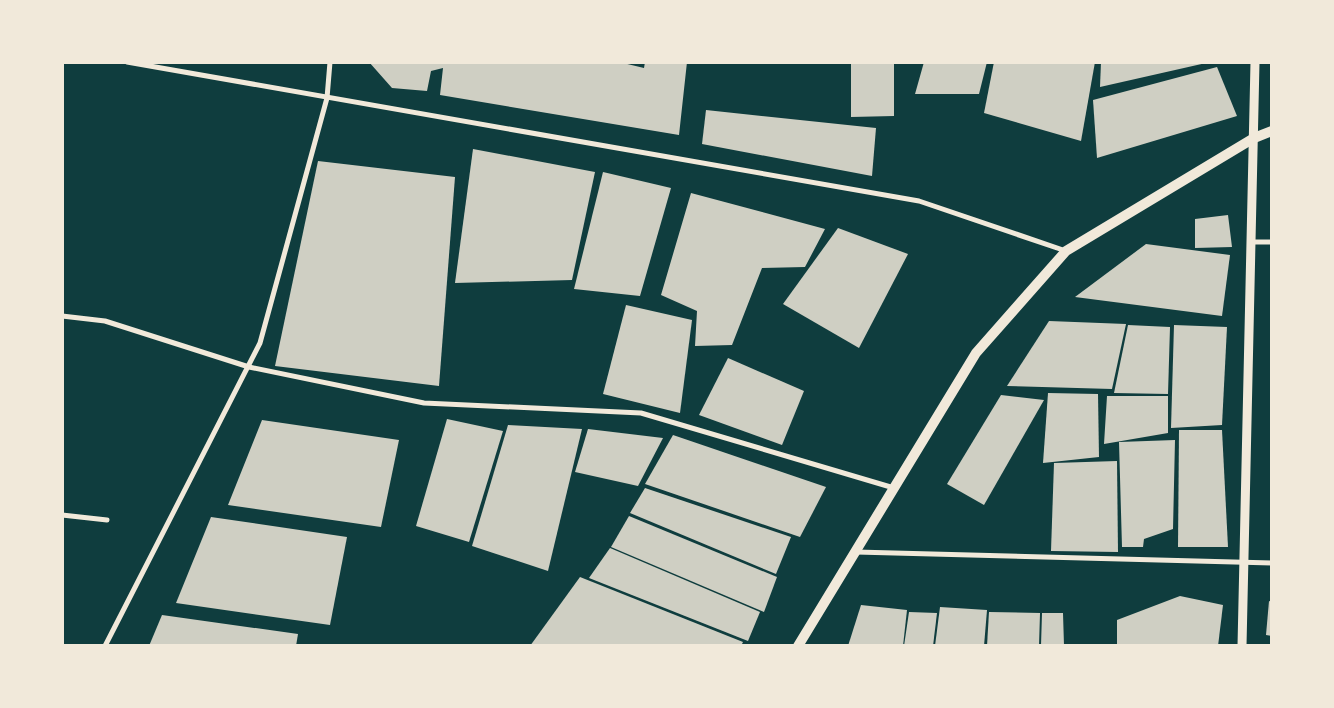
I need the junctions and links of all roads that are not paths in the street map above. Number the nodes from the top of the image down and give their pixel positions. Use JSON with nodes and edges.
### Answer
{"nodes":[{"id":1,"x":127,"y":62,"type":"edge"},
{"id":2,"x":330,"y":62,"type":"edge"},
{"id":3,"x":1255,"y":62,"type":"edge"},
{"id":4,"x":327,"y":98,"type":"junction"},
{"id":5,"x":1272,"y":131,"type":"edge"},
{"id":6,"x":1254,"y":138,"type":"junction"},
{"id":7,"x":1251,"y":242,"type":"junction"},
{"id":8,"x":1272,"y":242,"type":"edge"},
{"id":9,"x":1066,"y":251,"type":"junction"},
{"id":10,"x":62,"y":316,"type":"edge"},
{"id":11,"x":249,"y":366,"type":"junction"},
{"id":12,"x":894,"y":488,"type":"junction"},
{"id":13,"x":62,"y":515,"type":"edge"},
{"id":14,"x":107,"y":520,"type":"dead end"},
{"id":15,"x":856,"y":552,"type":"junction"},
{"id":16,"x":1244,"y":562,"type":"junction"},
{"id":17,"x":1272,"y":563,"type":"edge"},
{"id":18,"x":104,"y":646,"type":"edge"},
{"id":19,"x":798,"y":646,"type":"edge"},
{"id":20,"x":1242,"y":646,"type":"edge"}],
"edges":[{"from":1,"to":4,"type":"street"},
{"from":2,"to":4,"type":"street"},
{"from":3,"to":6,"type":"street"},
{"from":4,"to":9,"type":"street"},
{"from":4,"to":11,"type":"street"},
{"from":5,"to":6,"type":"main road"},
{"from":6,"to":7,"type":"street"},
{"from":6,"to":9,"type":"main road"},
{"from":7,"to":8,"type":"street"},
{"from":7,"to":16,"type":"street"},
{"from":9,"to":12,"type":"main road"},
{"from":10,"to":11,"type":"street"},
{"from":11,"to":12,"type":"street"},
{"from":11,"to":18,"type":"street"},
{"from":12,"to":15,"type":"main road"},
{"from":13,"to":14,"type":"street"},
{"from":15,"to":16,"type":"street"},
{"from":15,"to":19,"type":"main road"},
{"from":16,"to":17,"type":"street"},
{"from":16,"to":20,"type":"street"}]}
